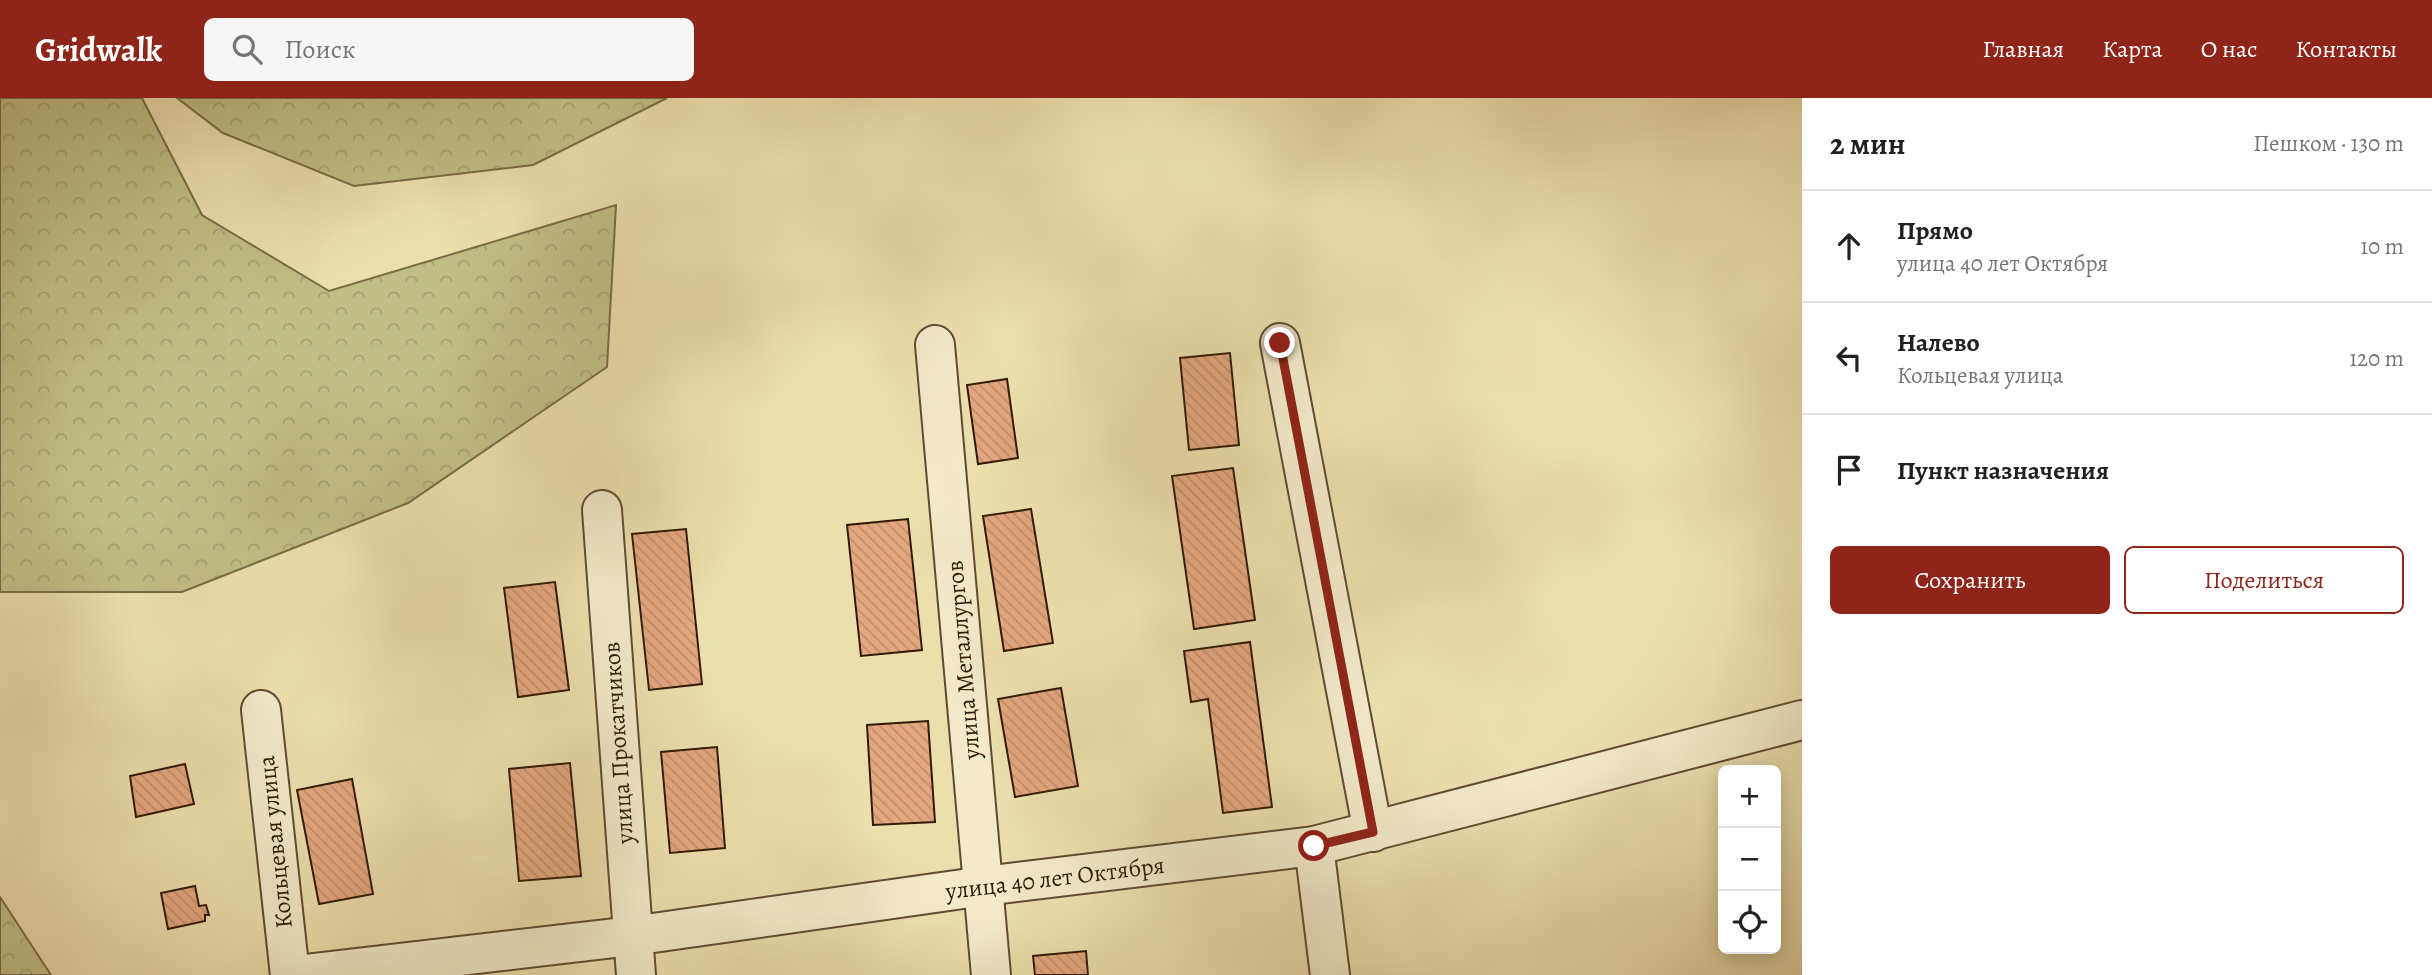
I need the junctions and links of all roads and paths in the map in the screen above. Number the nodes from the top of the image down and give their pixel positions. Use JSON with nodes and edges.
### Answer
{"nodes":[{"id":1,"x":1280,"y":343,"type":"dead end"},
{"id":2,"x":935,"y":345,"type":"dead end"},
{"id":3,"x":601,"y":510,"type":"dead end"},
{"id":4,"x":261,"y":710,"type":"dead end"},
{"id":5,"x":1802,"y":720,"type":"edge"},
{"id":6,"x":1373,"y":832,"type":"junction"},
{"id":7,"x":1314,"y":846,"type":"junction"},
{"id":8,"x":984,"y":886,"type":"junction"},
{"id":9,"x":632,"y":936,"type":"junction"},
{"id":10,"x":290,"y":975,"type":"edge"},
{"id":11,"x":296,"y":975,"type":"edge"},
{"id":12,"x":636,"y":975,"type":"edge"},
{"id":13,"x":991,"y":975,"type":"edge"},
{"id":14,"x":1330,"y":975,"type":"edge"}],
"edges":[{"from":1,"to":6,"type":"street"},
{"from":2,"to":8,"type":"street","name":"улица Металлургов"},
{"from":3,"to":9,"type":"street","name":"улица Прокатчиков"},
{"from":4,"to":10,"type":"street","name":"Кольцевая улица"},
{"from":5,"to":6,"type":"street","name":"улица 40 лет Октября"},
{"from":6,"to":7,"type":"street","name":"улица 40 лет Октября"},
{"from":7,"to":8,"type":"street","name":"улица 40 лет Октября"},
{"from":7,"to":14,"type":"street"},
{"from":8,"to":9,"type":"street","name":"улица 40 лет Октября"},
{"from":8,"to":13,"type":"street","name":"улица Металлургов"},
{"from":9,"to":11,"type":"street","name":"улица 40 лет Октября"},
{"from":9,"to":12,"type":"street","name":"улица Прокатчиков"}]}
